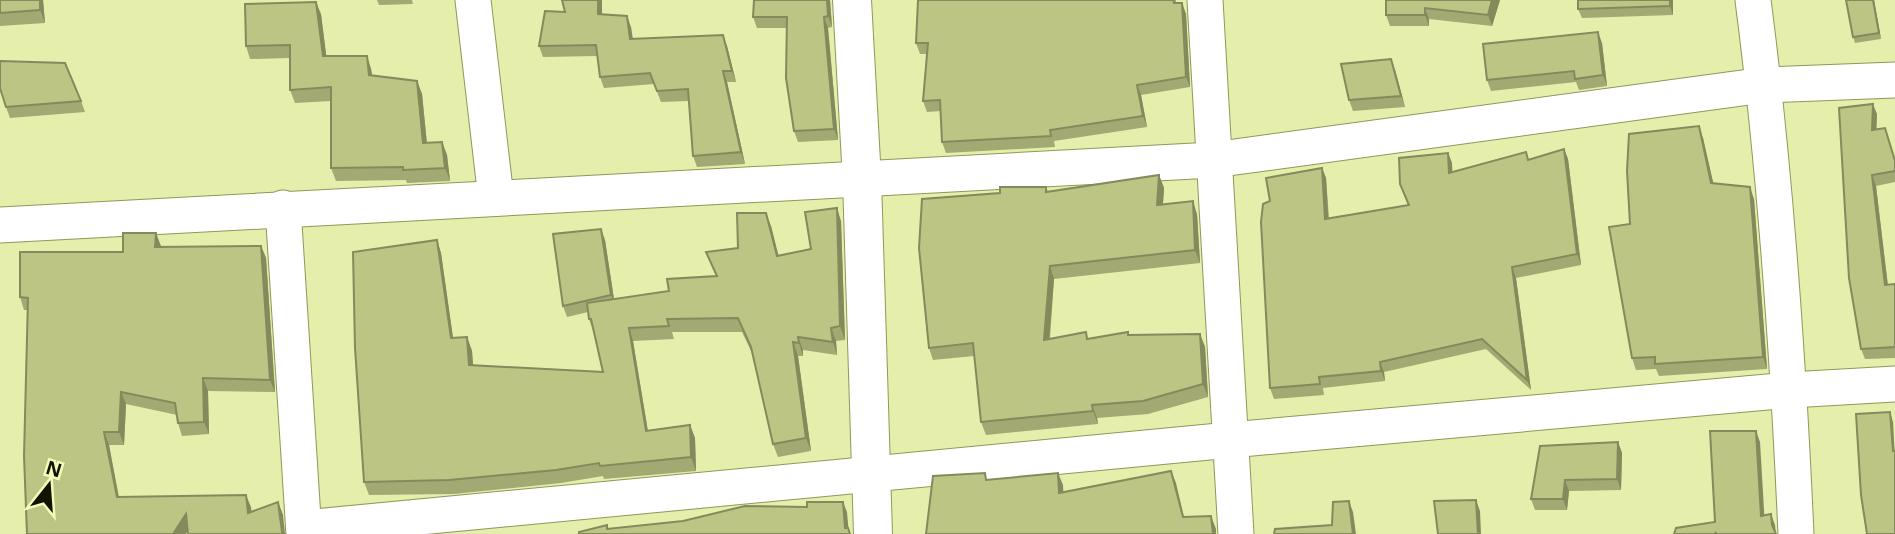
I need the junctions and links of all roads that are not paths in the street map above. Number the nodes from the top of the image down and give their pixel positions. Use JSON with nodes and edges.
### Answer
{"nodes":[{"id":1,"x":473,"y":0,"type":"edge"},
{"id":2,"x":852,"y":0,"type":"edge"},
{"id":3,"x":1205,"y":0,"type":"edge"},
{"id":4,"x":1753,"y":0,"type":"edge"},
{"id":5,"x":1895,"y":80,"type":"edge"},
{"id":6,"x":1764,"y":85,"type":"junction"},
{"id":7,"x":1213,"y":160,"type":"junction"},
{"id":8,"x":862,"y":180,"type":"junction"},
{"id":9,"x":496,"y":198,"type":"junction"},
{"id":10,"x":283,"y":208,"type":"junction"},
{"id":11,"x":0,"y":225,"type":"edge"},
{"id":12,"x":1895,"y":384,"type":"edge"},
{"id":13,"x":1790,"y":390,"type":"junction"},
{"id":14,"x":1230,"y":440,"type":"junction"},
{"id":15,"x":872,"y":473,"type":"junction"},
{"id":16,"x":304,"y":531,"type":"edge"},
{"id":17,"x":873,"y":534,"type":"edge"},
{"id":18,"x":1236,"y":534,"type":"edge"},
{"id":19,"x":1796,"y":534,"type":"edge"}],
"edges":[{"from":1,"to":9,"type":"street"},
{"from":2,"to":8,"type":"street"},
{"from":3,"to":7,"type":"street"},
{"from":4,"to":6,"type":"street"},
{"from":5,"to":6,"type":"street"},
{"from":6,"to":7,"type":"street"},
{"from":6,"to":13,"type":"street"},
{"from":7,"to":8,"type":"street"},
{"from":7,"to":14,"type":"street"},
{"from":8,"to":9,"type":"street"},
{"from":8,"to":15,"type":"street"},
{"from":9,"to":10,"type":"street"},
{"from":10,"to":11,"type":"street"},
{"from":10,"to":16,"type":"street"},
{"from":12,"to":13,"type":"street"},
{"from":13,"to":14,"type":"street"},
{"from":13,"to":19,"type":"street"},
{"from":14,"to":15,"type":"street"},
{"from":14,"to":18,"type":"street"},
{"from":15,"to":16,"type":"street"},
{"from":15,"to":17,"type":"street"}]}
